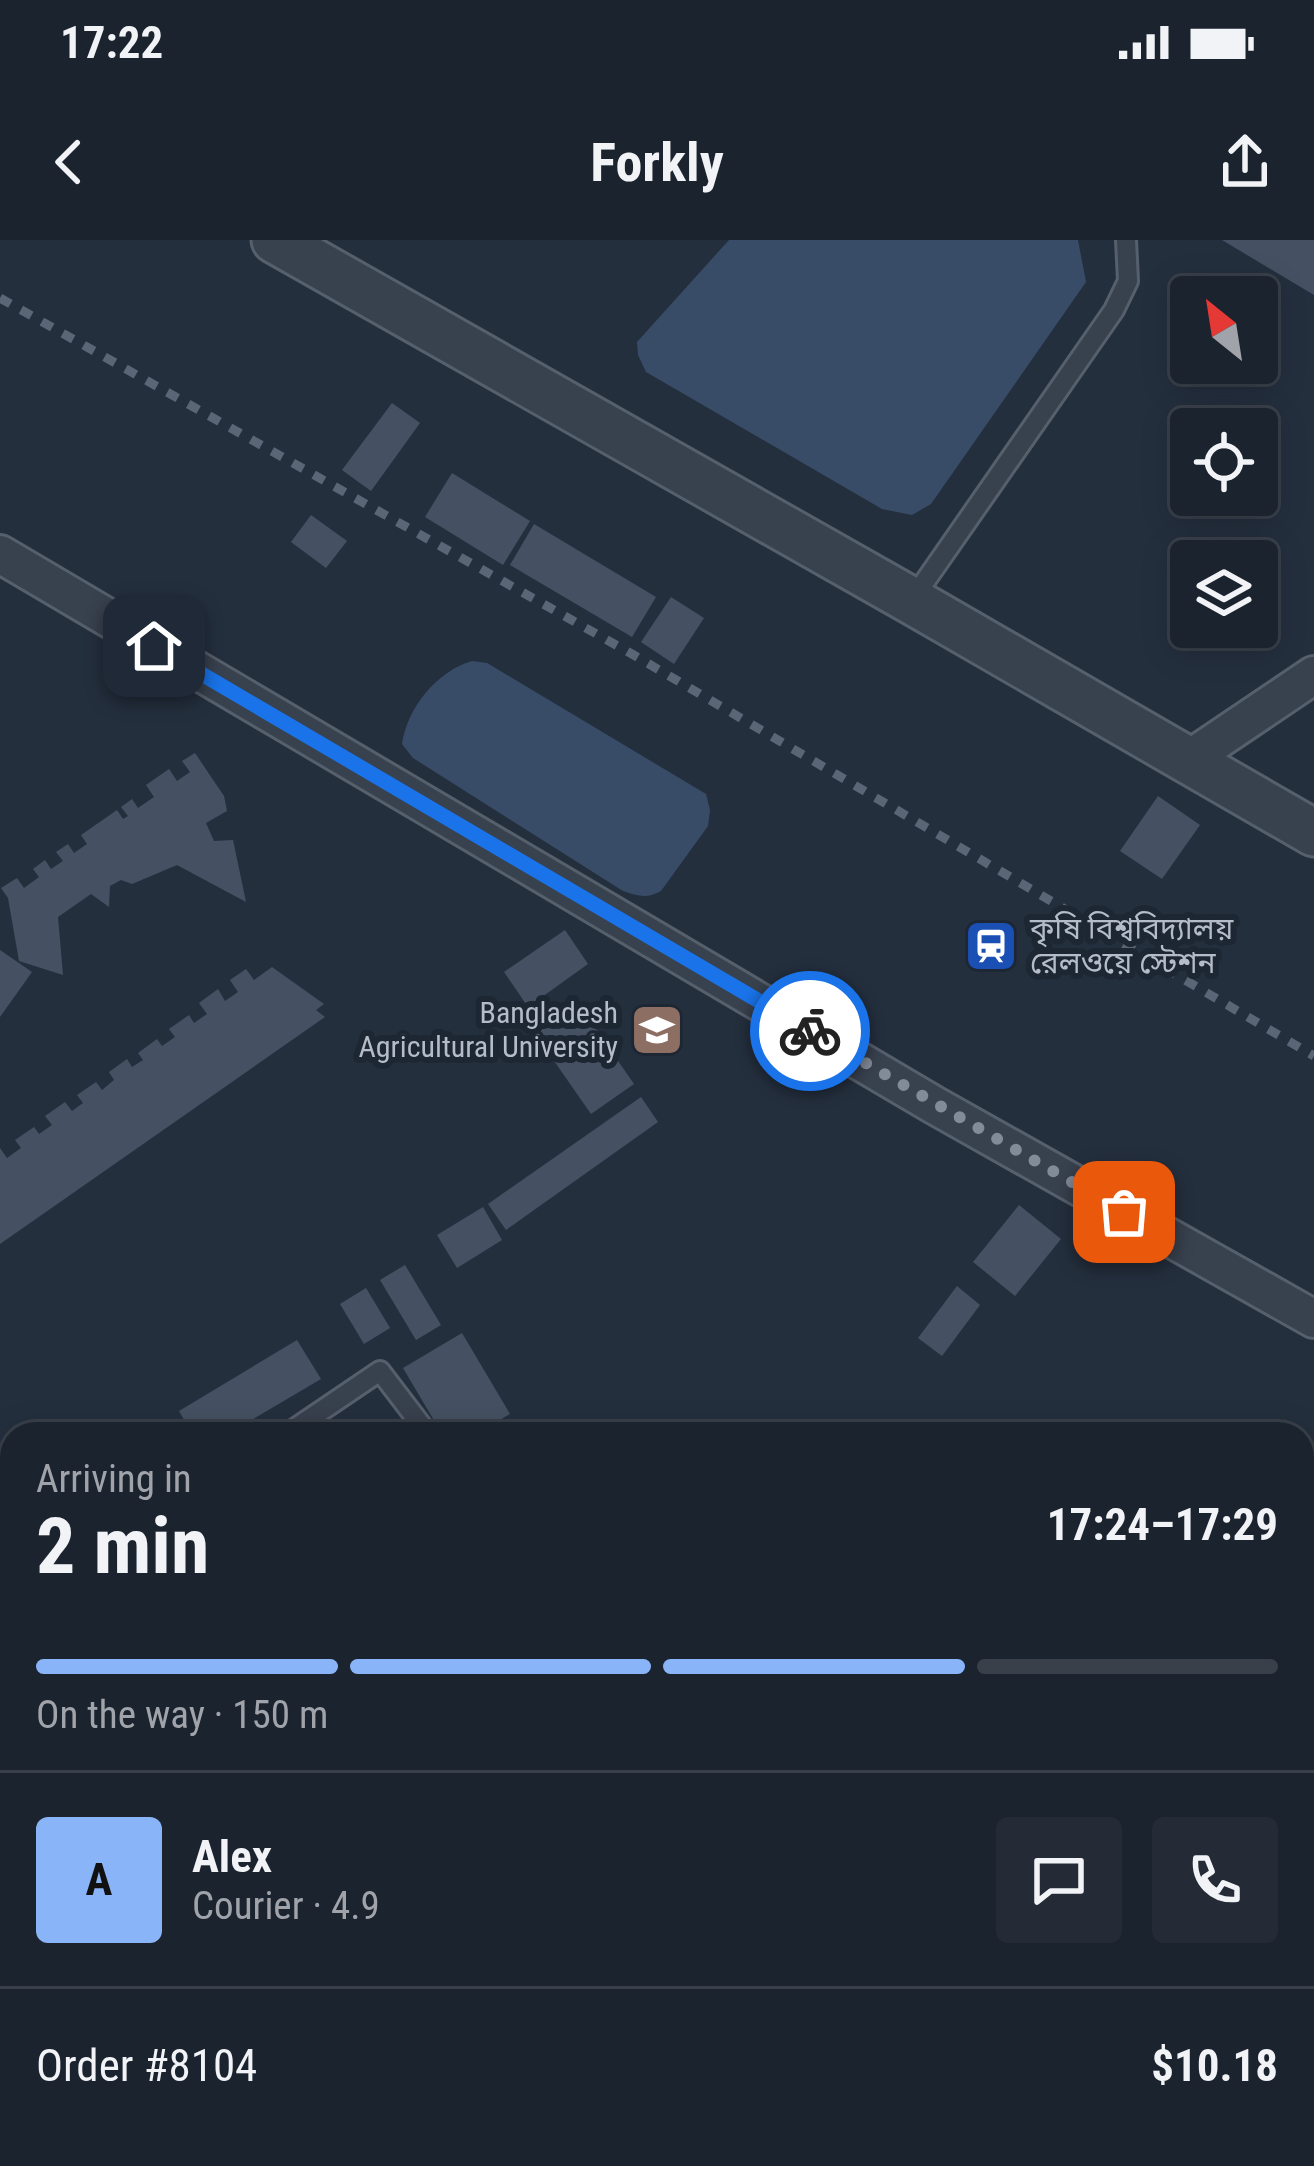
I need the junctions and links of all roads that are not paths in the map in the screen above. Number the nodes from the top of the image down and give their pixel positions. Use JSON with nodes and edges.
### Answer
{"nodes":[{"id":1,"x":275,"y":240,"type":"edge"},
{"id":2,"x":1126,"y":240,"type":"edge"},
{"id":3,"x":0,"y":554,"type":"edge"},
{"id":4,"x":911,"y":601,"type":"junction"},
{"id":5,"x":1314,"y":676,"type":"edge"},
{"id":6,"x":1188,"y":760,"type":"junction"},
{"id":7,"x":1314,"y":833,"type":"edge"},
{"id":8,"x":1314,"y":1319,"type":"edge"},
{"id":9,"x":305,"y":1422,"type":"edge"},
{"id":10,"x":419,"y":1422,"type":"edge"}],
"edges":[{"from":1,"to":4,"type":"street"},
{"from":2,"to":4,"type":"lane"},
{"from":3,"to":8,"type":"street"},
{"from":4,"to":6,"type":"street"},
{"from":5,"to":6,"type":"street"},
{"from":6,"to":7,"type":"street"},
{"from":9,"to":10,"type":"lane"}]}
